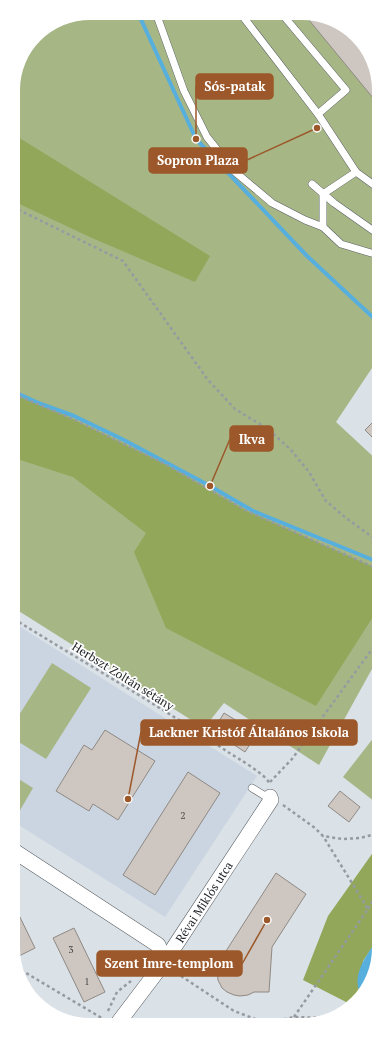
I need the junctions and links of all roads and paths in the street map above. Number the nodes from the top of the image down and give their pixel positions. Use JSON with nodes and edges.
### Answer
{"nodes":[{"id":1,"x":158,"y":20,"type":"edge"},
{"id":2,"x":246,"y":20,"type":"edge"},
{"id":3,"x":287,"y":20,"type":"edge"},
{"id":4,"x":318,"y":114,"type":"junction"},
{"id":5,"x":356,"y":172,"type":"junction"},
{"id":6,"x":312,"y":184,"type":"dead end"},
{"id":7,"x":372,"y":184,"type":"edge"},
{"id":8,"x":323,"y":194,"type":"junction"},
{"id":9,"x":20,"y":210,"type":"edge"},
{"id":10,"x":323,"y":227,"type":"junction"},
{"id":11,"x":372,"y":230,"type":"edge"},
{"id":12,"x":372,"y":253,"type":"edge"},
{"id":13,"x":20,"y":397,"type":"edge"},
{"id":14,"x":372,"y":537,"type":"edge"},
{"id":15,"x":372,"y":566,"type":"edge"},
{"id":16,"x":20,"y":622,"type":"edge"},
{"id":17,"x":372,"y":650,"type":"edge"},
{"id":18,"x":252,"y":788,"type":"dead end"},
{"id":19,"x":270,"y":793,"type":"junction"},
{"id":20,"x":372,"y":835,"type":"edge"},
{"id":21,"x":323,"y":836,"type":"junction"},
{"id":22,"x":20,"y":855,"type":"edge"},
{"id":23,"x":372,"y":903,"type":"edge"},
{"id":24,"x":368,"y":909,"type":"junction"},
{"id":25,"x":165,"y":961,"type":"junction"},
{"id":26,"x":187,"y":967,"type":"dead end"},
{"id":27,"x":23,"y":970,"type":"edge"},
{"id":28,"x":218,"y":975,"type":"dead end"},
{"id":29,"x":181,"y":976,"type":"dead end"},
{"id":30,"x":294,"y":1017,"type":"junction"},
{"id":31,"x":106,"y":1018,"type":"edge"},
{"id":32,"x":116,"y":1018,"type":"edge"},
{"id":33,"x":251,"y":1018,"type":"edge"},
{"id":34,"x":290,"y":1018,"type":"edge"},
{"id":35,"x":310,"y":1018,"type":"edge"}],
"edges":[{"from":1,"to":10,"type":"lane"},
{"from":2,"to":4,"type":"lane"},
{"from":3,"to":4,"type":"lane"},
{"from":4,"to":5,"type":"lane"},
{"from":5,"to":7,"type":"lane"},
{"from":5,"to":8,"type":"lane"},
{"from":6,"to":8,"type":"lane"},
{"from":8,"to":10,"type":"lane"},
{"from":8,"to":11,"type":"lane"},
{"from":9,"to":14,"type":"path"},
{"from":10,"to":12,"type":"lane"},
{"from":13,"to":15,"type":"path"},
{"from":16,"to":19,"type":"path","name":"Herbszt Zoltán sétány"},
{"from":17,"to":19,"type":"path"},
{"from":18,"to":19,"type":"lane"},
{"from":19,"to":21,"type":"path","name":"Herbszt Zoltán sétány"},
{"from":19,"to":25,"type":"street","name":"Révai Miklós utca"},
{"from":20,"to":21,"type":"path"},
{"from":21,"to":24,"type":"path"},
{"from":22,"to":25,"type":"street"},
{"from":23,"to":24,"type":"path"},
{"from":24,"to":30,"type":"path"},
{"from":25,"to":32,"type":"street","name":"Révai Miklós utca"},
{"from":26,"to":28,"type":"path"},
{"from":27,"to":31,"type":"path"},
{"from":29,"to":33,"type":"path"},
{"from":30,"to":34,"type":"path"},
{"from":30,"to":35,"type":"path"}]}
